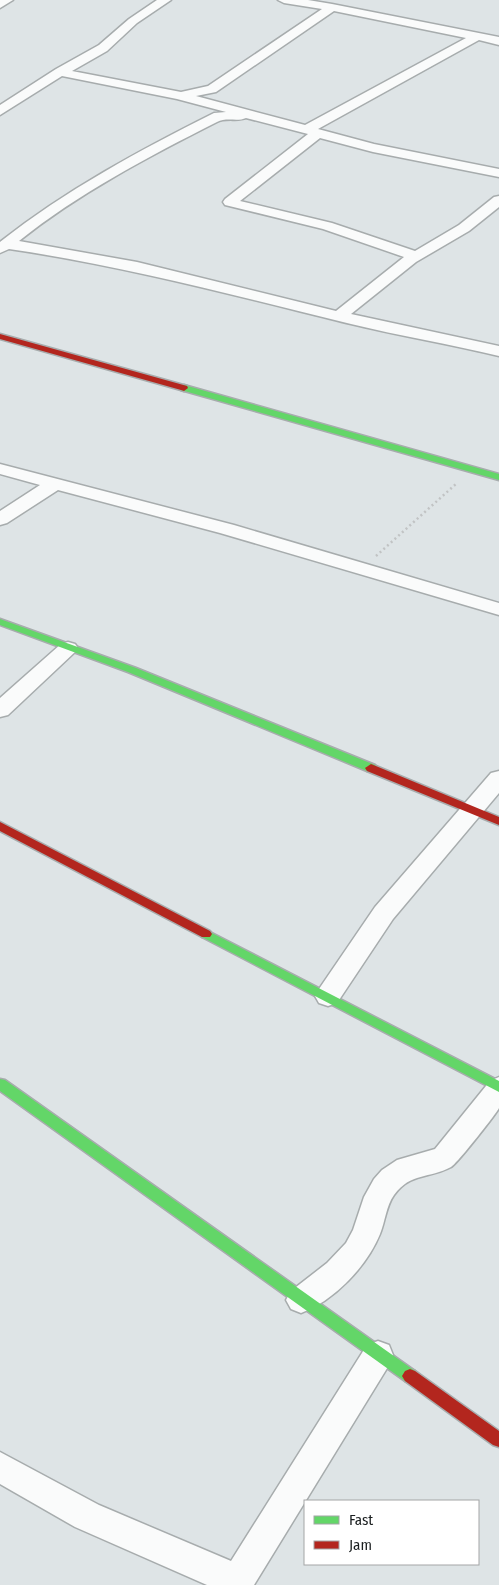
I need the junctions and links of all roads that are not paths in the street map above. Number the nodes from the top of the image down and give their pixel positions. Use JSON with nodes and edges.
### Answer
{"nodes":[{"id":1,"x":7,"y":0,"type":"edge"},
{"id":2,"x":166,"y":0,"type":"edge"},
{"id":3,"x":284,"y":0,"type":"edge"},
{"id":4,"x":315,"y":2,"type":"edge"},
{"id":5,"x":0,"y":5,"type":"edge"},
{"id":6,"x":332,"y":7,"type":"junction"},
{"id":7,"x":478,"y":36,"type":"junction"},
{"id":8,"x":499,"y":41,"type":"edge"},
{"id":9,"x":60,"y":72,"type":"junction"},
{"id":10,"x":212,"y":89,"type":"junction"},
{"id":11,"x":178,"y":95,"type":"junction"},
{"id":12,"x":219,"y":110,"type":"junction"},
{"id":13,"x":0,"y":111,"type":"edge"},
{"id":14,"x":311,"y":132,"type":"junction"},
{"id":15,"x":499,"y":160,"type":"edge"},
{"id":16,"x":492,"y":172,"type":"edge"},
{"id":17,"x":499,"y":200,"type":"edge"},
{"id":18,"x":3,"y":246,"type":"edge"},
{"id":19,"x":416,"y":256,"type":"junction"},
{"id":20,"x":339,"y":316,"type":"junction"},
{"id":21,"x":0,"y":336,"type":"edge"},
{"id":22,"x":499,"y":351,"type":"edge"},
{"id":23,"x":0,"y":469,"type":"edge"},
{"id":24,"x":499,"y":477,"type":"edge"},
{"id":25,"x":54,"y":484,"type":"junction"},
{"id":26,"x":0,"y":519,"type":"edge"},
{"id":27,"x":499,"y":609,"type":"edge"},
{"id":28,"x":0,"y":622,"type":"edge"},
{"id":29,"x":68,"y":648,"type":"junction"},
{"id":30,"x":0,"y":710,"type":"edge"},
{"id":31,"x":499,"y":778,"type":"edge"},
{"id":32,"x":472,"y":810,"type":"junction"},
{"id":33,"x":499,"y":821,"type":"edge"},
{"id":34,"x":0,"y":826,"type":"edge"},
{"id":35,"x":328,"y":996,"type":"junction"},
{"id":36,"x":0,"y":1084,"type":"edge"},
{"id":37,"x":499,"y":1088,"type":"edge"},
{"id":38,"x":301,"y":1300,"type":"junction"},
{"id":39,"x":378,"y":1355,"type":"junction"},
{"id":40,"x":499,"y":1440,"type":"edge"},
{"id":41,"x":0,"y":1468,"type":"edge"},
{"id":42,"x":236,"y":1583,"type":"edge"}],
"edges":[{"from":1,"to":5,"type":"street"},
{"from":2,"to":9,"type":"street"},
{"from":3,"to":4,"type":"street"},
{"from":4,"to":6,"type":"street"},
{"from":6,"to":7,"type":"street"},
{"from":6,"to":10,"type":"street"},
{"from":7,"to":8,"type":"street"},
{"from":7,"to":14,"type":"street"},
{"from":9,"to":11,"type":"street"},
{"from":9,"to":13,"type":"street"},
{"from":10,"to":11,"type":"street"},
{"from":10,"to":12,"type":"street"},
{"from":11,"to":12,"type":"street"},
{"from":12,"to":14,"type":"street"},
{"from":12,"to":18,"type":"street"},
{"from":14,"to":16,"type":"street"},
{"from":14,"to":19,"type":"street"},
{"from":15,"to":16,"type":"street"},
{"from":17,"to":19,"type":"street"},
{"from":18,"to":20,"type":"street"},
{"from":19,"to":20,"type":"street"},
{"from":20,"to":22,"type":"street"},
{"from":21,"to":24,"type":"street"},
{"from":23,"to":25,"type":"street"},
{"from":25,"to":26,"type":"street"},
{"from":25,"to":27,"type":"street"},
{"from":28,"to":29,"type":"street"},
{"from":29,"to":30,"type":"street"},
{"from":29,"to":32,"type":"street"},
{"from":31,"to":32,"type":"street"},
{"from":32,"to":33,"type":"street"},
{"from":32,"to":35,"type":"street"},
{"from":34,"to":35,"type":"street"},
{"from":35,"to":37,"type":"street"},
{"from":36,"to":38,"type":"street"},
{"from":37,"to":38,"type":"street"},
{"from":38,"to":39,"type":"street"},
{"from":39,"to":40,"type":"street"},
{"from":39,"to":42,"type":"street"},
{"from":41,"to":42,"type":"street"}]}
